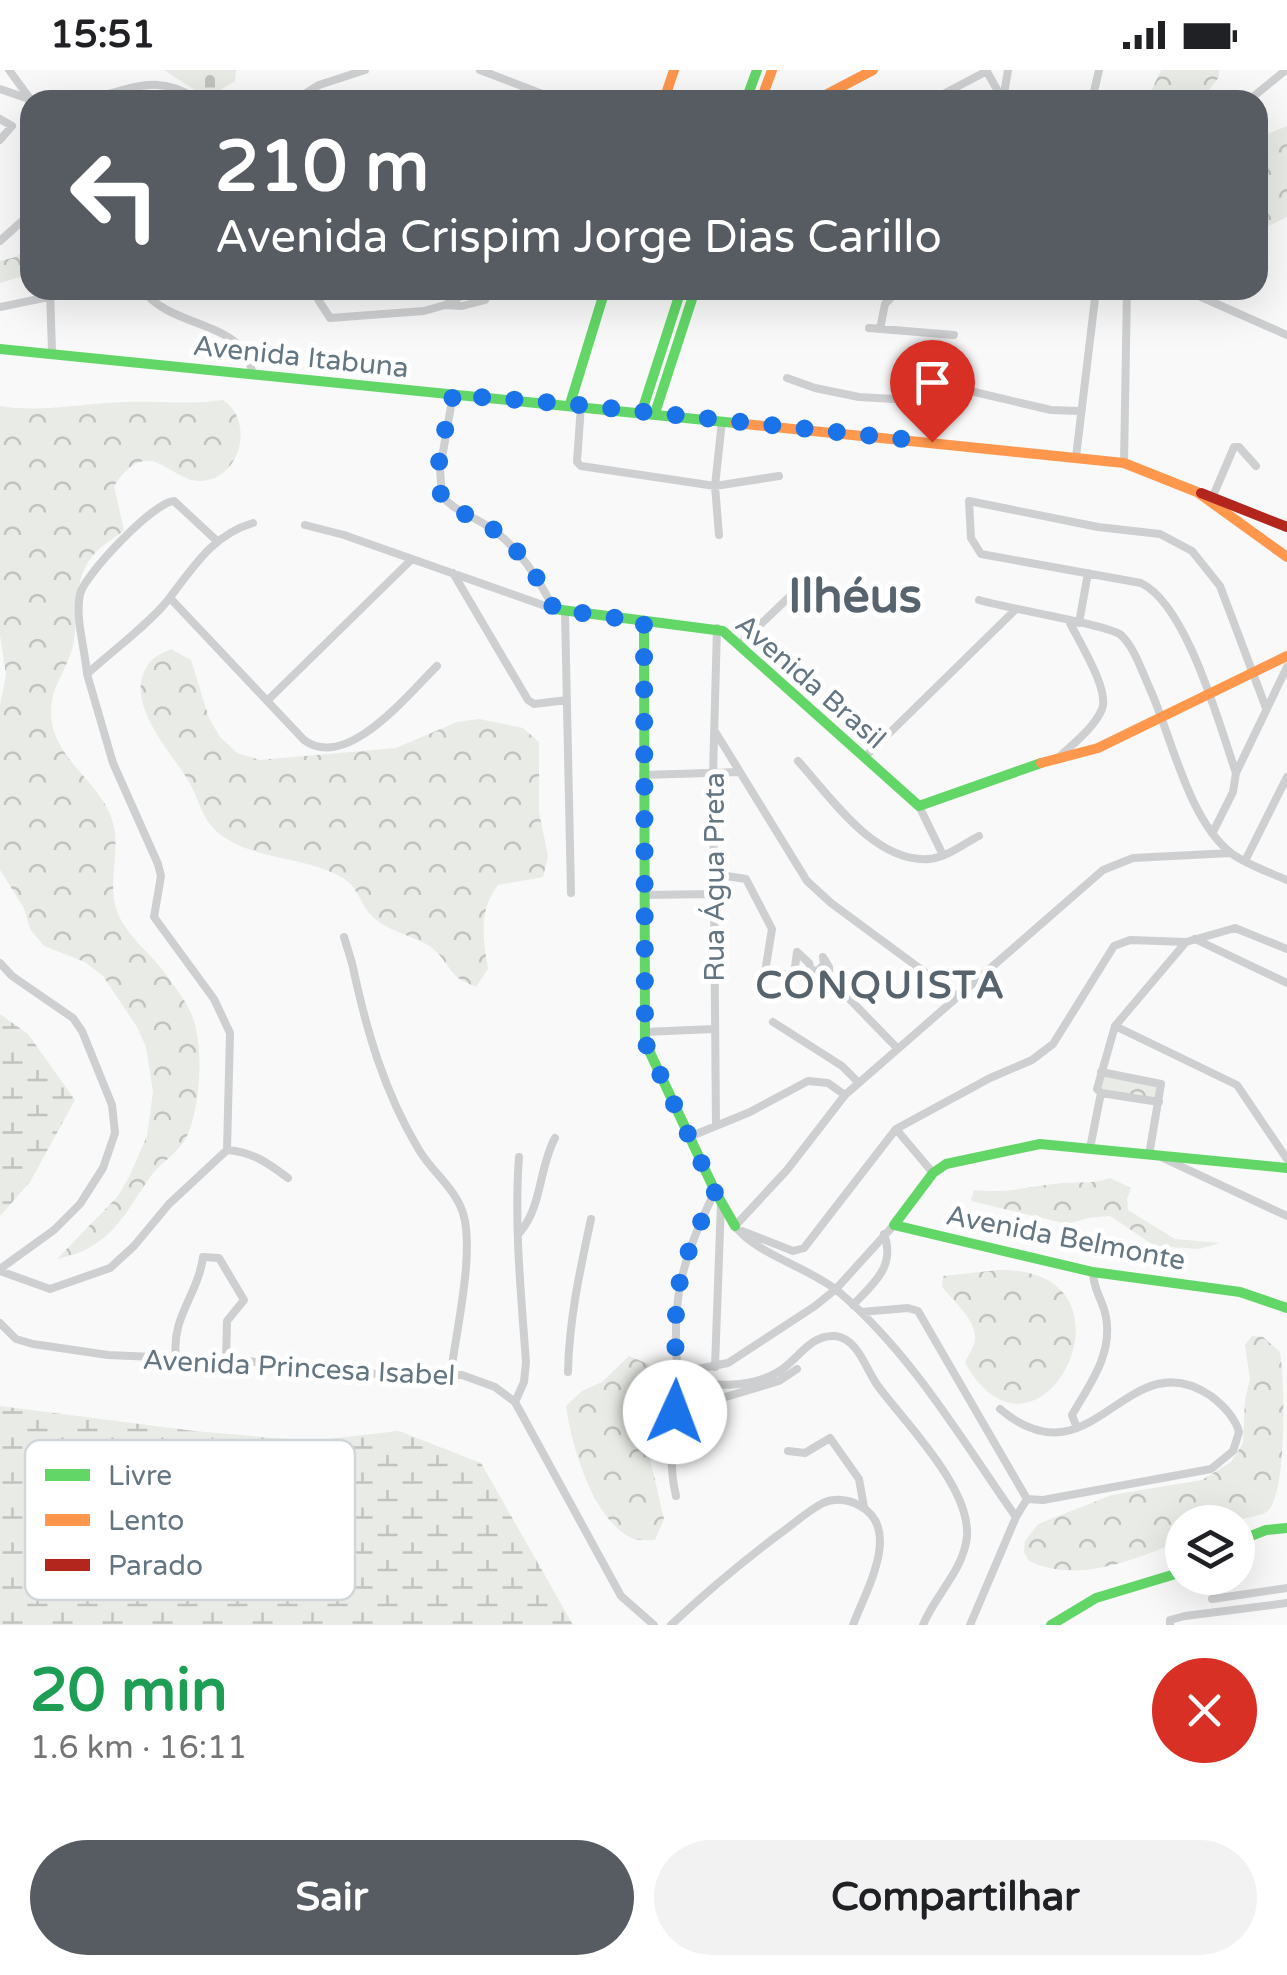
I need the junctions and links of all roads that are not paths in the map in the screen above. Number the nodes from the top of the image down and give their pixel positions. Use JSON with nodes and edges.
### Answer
{"nodes":[{"id":1,"x":365,"y":70,"type":"edge"},
{"id":2,"x":480,"y":70,"type":"edge"},
{"id":3,"x":873,"y":70,"type":"edge"},
{"id":4,"x":986,"y":70,"type":"edge"},
{"id":5,"x":1286,"y":70,"type":"edge"},
{"id":6,"x":118,"y":90,"type":"edge"},
{"id":7,"x":184,"y":90,"type":"edge"},
{"id":8,"x":313,"y":90,"type":"edge"},
{"id":9,"x":532,"y":90,"type":"edge"},
{"id":10,"x":835,"y":90,"type":"edge"},
{"id":11,"x":950,"y":90,"type":"edge"},
{"id":12,"x":1261,"y":90,"type":"edge"},
{"id":13,"x":0,"y":119,"type":"edge"},
{"id":14,"x":0,"y":140,"type":"edge"},
{"id":15,"x":20,"y":223,"type":"edge"},
{"id":16,"x":0,"y":241,"type":"edge"},
{"id":17,"x":29,"y":300,"type":"edge"},
{"id":18,"x":50,"y":300,"type":"edge"},
{"id":19,"x":151,"y":300,"type":"edge"},
{"id":20,"x":318,"y":300,"type":"edge"},
{"id":21,"x":454,"y":300,"type":"edge"},
{"id":22,"x":485,"y":300,"type":"edge"},
{"id":23,"x":602,"y":300,"type":"edge"},
{"id":24,"x":678,"y":300,"type":"edge"},
{"id":25,"x":691,"y":300,"type":"edge"},
{"id":26,"x":889,"y":300,"type":"edge"},
{"id":27,"x":1095,"y":300,"type":"edge"},
{"id":28,"x":1127,"y":300,"type":"edge"},
{"id":29,"x":1206,"y":300,"type":"edge"},
{"id":30,"x":444,"y":305,"type":"junction"},
{"id":31,"x":0,"y":308,"type":"edge"},
{"id":32,"x":869,"y":328,"type":"dead end"},
{"id":33,"x":880,"y":328,"type":"junction"},
{"id":34,"x":1287,"y":335,"type":"edge"},
{"id":35,"x":954,"y":336,"type":"dead end"},
{"id":36,"x":0,"y":350,"type":"edge"},
{"id":37,"x":52,"y":352,"type":"junction"},
{"id":38,"x":254,"y":374,"type":"junction"},
{"id":39,"x":787,"y":378,"type":"dead end"},
{"id":40,"x":453,"y":395,"type":"junction"},
{"id":41,"x":576,"y":404,"type":"junction"},
{"id":42,"x":1079,"y":411,"type":"junction"},
{"id":43,"x":648,"y":412,"type":"junction"},
{"id":44,"x":722,"y":421,"type":"junction"},
{"id":45,"x":1076,"y":457,"type":"junction"},
{"id":46,"x":1124,"y":463,"type":"junction"},
{"id":47,"x":1256,"y":466,"type":"dead end"},
{"id":48,"x":779,"y":476,"type":"dead end"},
{"id":49,"x":715,"y":486,"type":"junction"},
{"id":50,"x":1197,"y":492,"type":"junction"},
{"id":51,"x":1214,"y":496,"type":"junction"},
{"id":52,"x":1252,"y":512,"type":"junction"},
{"id":53,"x":254,"y":524,"type":"dead end"},
{"id":54,"x":305,"y":526,"type":"dead end"},
{"id":55,"x":1243,"y":526,"type":"junction"},
{"id":56,"x":1287,"y":527,"type":"edge"},
{"id":57,"x":719,"y":536,"type":"dead end"},
{"id":58,"x":217,"y":541,"type":"junction"},
{"id":59,"x":1287,"y":557,"type":"edge"},
{"id":60,"x":412,"y":559,"type":"junction"},
{"id":61,"x":454,"y":573,"type":"junction"},
{"id":62,"x":1088,"y":574,"type":"junction"},
{"id":63,"x":810,"y":577,"type":"dead end"},
{"id":64,"x":170,"y":598,"type":"junction"},
{"id":65,"x":980,"y":600,"type":"dead end"},
{"id":66,"x":1014,"y":610,"type":"junction"},
{"id":67,"x":560,"y":611,"type":"junction"},
{"id":68,"x":1068,"y":621,"type":"junction"},
{"id":69,"x":644,"y":622,"type":"junction"},
{"id":70,"x":1079,"y":623,"type":"junction"},
{"id":71,"x":717,"y":628,"type":"junction"},
{"id":72,"x":740,"y":644,"type":"junction"},
{"id":73,"x":1287,"y":656,"type":"edge"},
{"id":74,"x":438,"y":666,"type":"dead end"},
{"id":75,"x":1287,"y":668,"type":"edge"},
{"id":76,"x":1254,"y":671,"type":"junction"},
{"id":77,"x":87,"y":674,"type":"junction"},
{"id":78,"x":1208,"y":692,"type":"junction"},
{"id":79,"x":567,"y":700,"type":"junction"},
{"id":80,"x":268,"y":701,"type":"junction"},
{"id":81,"x":1266,"y":708,"type":"junction"},
{"id":82,"x":1162,"y":716,"type":"junction"},
{"id":83,"x":716,"y":733,"type":"junction"},
{"id":84,"x":864,"y":757,"type":"junction"},
{"id":85,"x":1059,"y":757,"type":"junction"},
{"id":86,"x":798,"y":761,"type":"dead end"},
{"id":87,"x":739,"y":772,"type":"junction"},
{"id":88,"x":1236,"y":773,"type":"junction"},
{"id":89,"x":643,"y":775,"type":"junction"},
{"id":90,"x":713,"y":775,"type":"junction"},
{"id":91,"x":1286,"y":781,"type":"edge"},
{"id":92,"x":919,"y":806,"type":"junction"},
{"id":93,"x":1213,"y":832,"type":"junction"},
{"id":94,"x":980,"y":836,"type":"dead end"},
{"id":95,"x":1231,"y":853,"type":"junction"},
{"id":96,"x":942,"y":856,"type":"junction"},
{"id":97,"x":1245,"y":861,"type":"junction"},
{"id":98,"x":714,"y":874,"type":"junction"},
{"id":99,"x":1287,"y":880,"type":"edge"},
{"id":100,"x":571,"y":894,"type":"dead end"},
{"id":101,"x":714,"y":894,"type":"junction"},
{"id":102,"x":644,"y":895,"type":"junction"},
{"id":103,"x":344,"y":937,"type":"dead end"},
{"id":104,"x":1190,"y":941,"type":"junction"},
{"id":105,"x":1287,"y":949,"type":"edge"},
{"id":106,"x":0,"y":963,"type":"edge"},
{"id":107,"x":794,"y":975,"type":"junction"},
{"id":108,"x":829,"y":980,"type":"junction"},
{"id":109,"x":1287,"y":983,"type":"edge"},
{"id":110,"x":957,"y":996,"type":"junction"},
{"id":111,"x":773,"y":1022,"type":"dead end"},
{"id":112,"x":1115,"y":1026,"type":"junction"},
{"id":113,"x":714,"y":1029,"type":"junction"},
{"id":114,"x":644,"y":1032,"type":"junction"},
{"id":115,"x":898,"y":1049,"type":"junction"},
{"id":116,"x":1100,"y":1072,"type":"junction"},
{"id":117,"x":858,"y":1082,"type":"junction"},
{"id":118,"x":1100,"y":1094,"type":"junction"},
{"id":119,"x":845,"y":1095,"type":"junction"},
{"id":120,"x":1159,"y":1102,"type":"junction"},
{"id":121,"x":716,"y":1126,"type":"junction"},
{"id":122,"x":896,"y":1130,"type":"junction"},
{"id":123,"x":689,"y":1137,"type":"junction"},
{"id":124,"x":555,"y":1138,"type":"dead end"},
{"id":125,"x":1090,"y":1148,"type":"junction"},
{"id":126,"x":227,"y":1150,"type":"junction"},
{"id":127,"x":1149,"y":1155,"type":"junction"},
{"id":128,"x":519,"y":1156,"type":"dead end"},
{"id":129,"x":1163,"y":1158,"type":"junction"},
{"id":130,"x":1287,"y":1159,"type":"edge"},
{"id":131,"x":1287,"y":1168,"type":"edge"},
{"id":132,"x":933,"y":1173,"type":"junction"},
{"id":133,"x":288,"y":1178,"type":"dead end"},
{"id":134,"x":718,"y":1197,"type":"junction"},
{"id":135,"x":1287,"y":1216,"type":"edge"},
{"id":136,"x":591,"y":1219,"type":"dead end"},
{"id":137,"x":894,"y":1225,"type":"junction"},
{"id":138,"x":699,"y":1226,"type":"junction"},
{"id":139,"x":736,"y":1227,"type":"junction"},
{"id":140,"x":520,"y":1232,"type":"junction"},
{"id":141,"x":719,"y":1232,"type":"junction"},
{"id":142,"x":884,"y":1234,"type":"junction"},
{"id":143,"x":0,"y":1270,"type":"edge"},
{"id":144,"x":1093,"y":1272,"type":"junction"},
{"id":145,"x":836,"y":1289,"type":"junction"},
{"id":146,"x":853,"y":1305,"type":"junction"},
{"id":147,"x":1287,"y":1308,"type":"edge"},
{"id":148,"x":861,"y":1312,"type":"junction"},
{"id":149,"x":0,"y":1323,"type":"edge"},
{"id":150,"x":176,"y":1358,"type":"junction"},
{"id":151,"x":226,"y":1360,"type":"junction"},
{"id":152,"x":716,"y":1367,"type":"junction"},
{"id":153,"x":797,"y":1369,"type":"dead end"},
{"id":154,"x":568,"y":1372,"type":"dead end"},
{"id":155,"x":681,"y":1372,"type":"junction"},
{"id":156,"x":451,"y":1374,"type":"junction"},
{"id":157,"x":515,"y":1402,"type":"junction"},
{"id":158,"x":1000,"y":1409,"type":"dead end"},
{"id":159,"x":675,"y":1412,"type":"junction"},
{"id":160,"x":1072,"y":1415,"type":"junction"},
{"id":161,"x":1077,"y":1428,"type":"junction"},
{"id":162,"x":1057,"y":1432,"type":"junction"},
{"id":163,"x":788,"y":1450,"type":"dead end"},
{"id":164,"x":676,"y":1496,"type":"dead end"},
{"id":165,"x":1027,"y":1499,"type":"junction"},
{"id":166,"x":864,"y":1507,"type":"junction"},
{"id":167,"x":1016,"y":1517,"type":"junction"},
{"id":168,"x":1287,"y":1528,"type":"edge"},
{"id":169,"x":1255,"y":1534,"type":"edge"},
{"id":170,"x":1165,"y":1577,"type":"edge"},
{"id":171,"x":1287,"y":1588,"type":"edge"},
{"id":172,"x":1212,"y":1600,"type":"dead end"},
{"id":173,"x":1287,"y":1603,"type":"edge"},
{"id":174,"x":654,"y":1625,"type":"edge"},
{"id":175,"x":671,"y":1625,"type":"edge"},
{"id":176,"x":852,"y":1625,"type":"edge"},
{"id":177,"x":923,"y":1625,"type":"edge"},
{"id":178,"x":970,"y":1625,"type":"edge"},
{"id":179,"x":1051,"y":1625,"type":"edge"},
{"id":180,"x":1170,"y":1625,"type":"edge"}],
"edges":[{"from":1,"to":8,"type":"street"},
{"from":2,"to":9,"type":"street"},
{"from":3,"to":10,"type":"street"},
{"from":4,"to":11,"type":"street"},
{"from":5,"to":12,"type":"street"},
{"from":6,"to":7,"type":"street"},
{"from":13,"to":14,"type":"street"},
{"from":15,"to":16,"type":"street"},
{"from":17,"to":31,"type":"street"},
{"from":18,"to":37,"type":"street"},
{"from":19,"to":38,"type":"street"},
{"from":20,"to":30,"type":"street"},
{"from":21,"to":30,"type":"street"},
{"from":22,"to":30,"type":"street"},
{"from":23,"to":41,"type":"street"},
{"from":24,"to":43,"type":"street"},
{"from":25,"to":43,"type":"street"},
{"from":26,"to":33,"type":"street"},
{"from":27,"to":42,"type":"street"},
{"from":28,"to":46,"type":"street"},
{"from":29,"to":34,"type":"street"},
{"from":32,"to":33,"type":"street"},
{"from":33,"to":35,"type":"street"},
{"from":36,"to":37,"type":"street","name":"Avenida Itabuna"},
{"from":37,"to":38,"type":"street","name":"Avenida Itabuna"},
{"from":38,"to":40,"type":"street","name":"Avenida Itabuna"},
{"from":39,"to":42,"type":"street"},
{"from":40,"to":41,"type":"street","name":"Avenida Itabuna"},
{"from":40,"to":67,"type":"street"},
{"from":41,"to":43,"type":"street","name":"Avenida Itabuna"},
{"from":41,"to":49,"type":"street"},
{"from":42,"to":45,"type":"street"},
{"from":43,"to":44,"type":"street","name":"Avenida Itabuna"},
{"from":44,"to":45,"type":"street","name":"Avenida Itabuna"},
{"from":44,"to":49,"type":"street"},
{"from":45,"to":46,"type":"street","name":"Avenida Itabuna"},
{"from":46,"to":50,"type":"street","name":"Avenida Itabuna"},
{"from":47,"to":51,"type":"street"},
{"from":48,"to":49,"type":"street"},
{"from":49,"to":57,"type":"street"},
{"from":50,"to":51,"type":"street"},
{"from":50,"to":55,"type":"street","name":"Avenida Itabuna"},
{"from":51,"to":52,"type":"street"},
{"from":52,"to":55,"type":"street"},
{"from":52,"to":56,"type":"street"},
{"from":53,"to":58,"type":"street"},
{"from":54,"to":60,"type":"street","name":"Avenida Brasil"},
{"from":55,"to":59,"type":"street","name":"Avenida Itabuna"},
{"from":58,"to":64,"type":"street"},
{"from":58,"to":77,"type":"street"},
{"from":60,"to":61,"type":"street","name":"Avenida Brasil"},
{"from":60,"to":80,"type":"street"},
{"from":61,"to":67,"type":"street","name":"Avenida Brasil"},
{"from":61,"to":79,"type":"street"},
{"from":62,"to":70,"type":"street"},
{"from":62,"to":76,"type":"street"},
{"from":62,"to":78,"type":"street"},
{"from":63,"to":72,"type":"street"},
{"from":64,"to":77,"type":"street"},
{"from":64,"to":80,"type":"street"},
{"from":65,"to":66,"type":"street"},
{"from":66,"to":68,"type":"street"},
{"from":66,"to":84,"type":"street"},
{"from":67,"to":69,"type":"street","name":"Avenida Brasil"},
{"from":67,"to":79,"type":"street"},
{"from":68,"to":70,"type":"street"},
{"from":68,"to":85,"type":"street"},
{"from":69,"to":71,"type":"street","name":"Avenida Brasil"},
{"from":69,"to":89,"type":"street"},
{"from":70,"to":82,"type":"street"},
{"from":71,"to":72,"type":"street","name":"Avenida Brasil"},
{"from":71,"to":83,"type":"street","name":"Rua Água Preta"},
{"from":72,"to":84,"type":"street","name":"Avenida Brasil"},
{"from":73,"to":76,"type":"street"},
{"from":74,"to":80,"type":"street"},
{"from":75,"to":81,"type":"street"},
{"from":76,"to":78,"type":"street"},
{"from":76,"to":81,"type":"street"},
{"from":77,"to":126,"type":"street"},
{"from":78,"to":82,"type":"street"},
{"from":78,"to":88,"type":"street"},
{"from":79,"to":100,"type":"street"},
{"from":81,"to":88,"type":"street"},
{"from":82,"to":85,"type":"street"},
{"from":82,"to":93,"type":"street"},
{"from":83,"to":87,"type":"street"},
{"from":83,"to":90,"type":"street","name":"Rua Água Preta"},
{"from":84,"to":92,"type":"street","name":"Avenida Brasil"},
{"from":85,"to":92,"type":"street"},
{"from":86,"to":96,"type":"street"},
{"from":87,"to":90,"type":"street"},
{"from":87,"to":110,"type":"street"},
{"from":88,"to":93,"type":"street"},
{"from":89,"to":90,"type":"street"},
{"from":89,"to":102,"type":"street"},
{"from":90,"to":98,"type":"street","name":"Rua Água Preta"},
{"from":91,"to":97,"type":"street"},
{"from":92,"to":96,"type":"street"},
{"from":93,"to":95,"type":"street"},
{"from":94,"to":96,"type":"street"},
{"from":95,"to":97,"type":"street"},
{"from":95,"to":110,"type":"street"},
{"from":97,"to":99,"type":"street"},
{"from":98,"to":101,"type":"street","name":"Rua Água Preta"},
{"from":98,"to":107,"type":"street"},
{"from":101,"to":102,"type":"street"},
{"from":101,"to":113,"type":"street","name":"Rua Água Preta"},
{"from":102,"to":114,"type":"street"},
{"from":103,"to":156,"type":"street"},
{"from":104,"to":105,"type":"street"},
{"from":104,"to":109,"type":"street"},
{"from":104,"to":112,"type":"street"},
{"from":104,"to":122,"type":"street"},
{"from":106,"to":143,"type":"street"},
{"from":107,"to":108,"type":"street"},
{"from":107,"to":108,"type":"street"},
{"from":108,"to":115,"type":"street"},
{"from":110,"to":115,"type":"street"},
{"from":111,"to":117,"type":"street"},
{"from":112,"to":116,"type":"street"},
{"from":112,"to":130,"type":"street"},
{"from":113,"to":114,"type":"street"},
{"from":113,"to":121,"type":"street","name":"Rua Água Preta"},
{"from":114,"to":123,"type":"street"},
{"from":115,"to":117,"type":"street"},
{"from":116,"to":118,"type":"street"},
{"from":116,"to":120,"type":"street"},
{"from":117,"to":119,"type":"street"},
{"from":118,"to":120,"type":"street"},
{"from":118,"to":125,"type":"street"},
{"from":119,"to":121,"type":"street"},
{"from":119,"to":139,"type":"street"},
{"from":120,"to":127,"type":"street"},
{"from":121,"to":123,"type":"street"},
{"from":122,"to":132,"type":"street"},
{"from":122,"to":139,"type":"street"},
{"from":123,"to":134,"type":"street"},
{"from":124,"to":140,"type":"street"},
{"from":125,"to":127,"type":"street"},
{"from":125,"to":132,"type":"street"},
{"from":126,"to":133,"type":"street"},
{"from":126,"to":143,"type":"street"},
{"from":127,"to":129,"type":"street"},
{"from":128,"to":140,"type":"street"},
{"from":129,"to":131,"type":"street"},
{"from":129,"to":135,"type":"street"},
{"from":132,"to":137,"type":"street"},
{"from":134,"to":138,"type":"street"},
{"from":134,"to":139,"type":"street"},
{"from":134,"to":141,"type":"street"},
{"from":136,"to":154,"type":"street"},
{"from":137,"to":142,"type":"street"},
{"from":137,"to":144,"type":"street","name":"Avenida Belmonte"},
{"from":138,"to":141,"type":"street"},
{"from":138,"to":155,"type":"street"},
{"from":139,"to":145,"type":"street"},
{"from":140,"to":157,"type":"street"},
{"from":141,"to":152,"type":"street"},
{"from":142,"to":145,"type":"street"},
{"from":142,"to":146,"type":"street"},
{"from":144,"to":147,"type":"street","name":"Avenida Belmonte"},
{"from":144,"to":160,"type":"street"},
{"from":145,"to":146,"type":"street"},
{"from":145,"to":152,"type":"street"},
{"from":146,"to":148,"type":"street"},
{"from":148,"to":165,"type":"street"},
{"from":148,"to":167,"type":"street"},
{"from":149,"to":150,"type":"street","name":"Avenida Princesa Isabel"},
{"from":150,"to":151,"type":"street","name":"Avenida Princesa Isabel"},
{"from":150,"to":151,"type":"street"},
{"from":151,"to":156,"type":"street","name":"Avenida Princesa Isabel"},
{"from":152,"to":155,"type":"street"},
{"from":153,"to":159,"type":"street"},
{"from":155,"to":159,"type":"street"},
{"from":155,"to":177,"type":"street"},
{"from":156,"to":157,"type":"street","name":"Avenida Princesa Isabel"},
{"from":157,"to":174,"type":"street"},
{"from":158,"to":162,"type":"street"},
{"from":159,"to":164,"type":"street"},
{"from":160,"to":161,"type":"street"},
{"from":160,"to":162,"type":"street"},
{"from":161,"to":162,"type":"street"},
{"from":161,"to":165,"type":"street"},
{"from":163,"to":166,"type":"street"},
{"from":165,"to":167,"type":"street"},
{"from":166,"to":175,"type":"street"},
{"from":166,"to":176,"type":"street"},
{"from":167,"to":178,"type":"street"},
{"from":168,"to":169,"type":"street"},
{"from":170,"to":179,"type":"street"},
{"from":171,"to":172,"type":"street"},
{"from":173,"to":180,"type":"street"}]}
